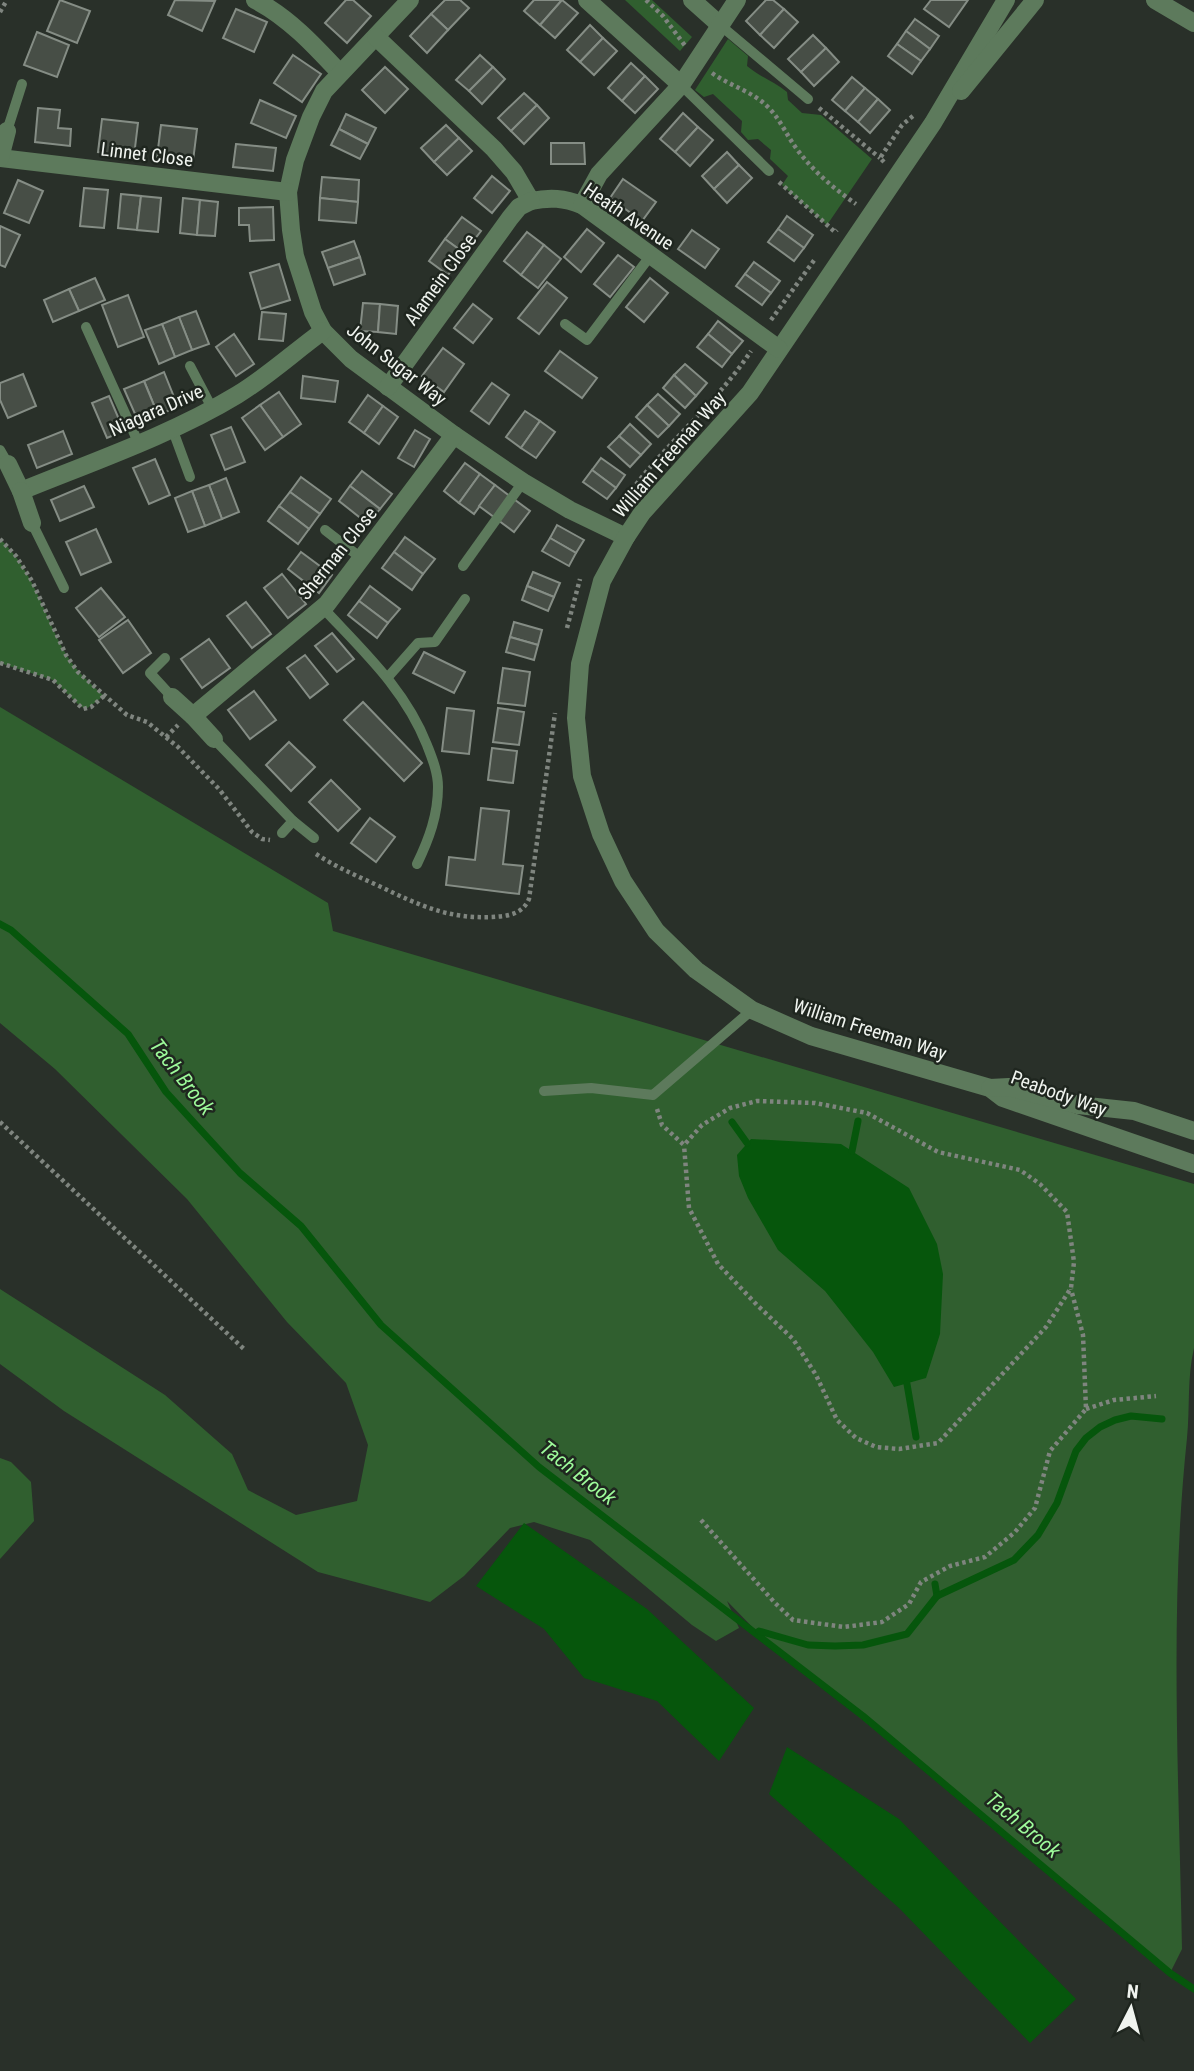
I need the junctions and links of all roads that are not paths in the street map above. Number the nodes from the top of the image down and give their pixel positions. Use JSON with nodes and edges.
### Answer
{"nodes":[{"id":1,"x":255,"y":0,"type":"edge"},
{"id":2,"x":410,"y":0,"type":"edge"},
{"id":3,"x":587,"y":0,"type":"edge"},
{"id":4,"x":692,"y":0,"type":"edge"},
{"id":5,"x":737,"y":0,"type":"edge"},
{"id":6,"x":1006,"y":0,"type":"edge"},
{"id":7,"x":1035,"y":0,"type":"edge"},
{"id":8,"x":1155,"y":0,"type":"edge"},
{"id":9,"x":1194,"y":23,"type":"edge"},
{"id":10,"x":720,"y":25,"type":"junction"},
{"id":11,"x":376,"y":37,"type":"junction"},
{"id":12,"x":340,"y":73,"type":"junction"},
{"id":13,"x":22,"y":84,"type":"dead end"},
{"id":14,"x":681,"y":85,"type":"junction"},
{"id":15,"x":808,"y":99,"type":"road end"},
{"id":16,"x":933,"y":123,"type":"junction"},
{"id":17,"x":7,"y":131,"type":"joint"},
{"id":18,"x":0,"y":158,"type":"edge"},
{"id":19,"x":769,"y":171,"type":"road end"},
{"id":20,"x":288,"y":192,"type":"junction"},
{"id":21,"x":531,"y":201,"type":"junction"},
{"id":22,"x":582,"y":205,"type":"junction"},
{"id":23,"x":651,"y":255,"type":"junction"},
{"id":24,"x":565,"y":324,"type":"dead end"},
{"id":25,"x":86,"y":327,"type":"dead end"},
{"id":26,"x":323,"y":331,"type":"junction"},
{"id":27,"x":779,"y":349,"type":"junction"},
{"id":28,"x":190,"y":366,"type":"dead end"},
{"id":29,"x":388,"y":387,"type":"junction"},
{"id":30,"x":212,"y":408,"type":"junction"},
{"id":31,"x":172,"y":428,"type":"junction"},
{"id":32,"x":454,"y":435,"type":"junction"},
{"id":33,"x":138,"y":442,"type":"junction"},
{"id":34,"x":4,"y":457,"type":"edge"},
{"id":35,"x":190,"y":477,"type":"dead end"},
{"id":36,"x":523,"y":482,"type":"junction"},
{"id":37,"x":21,"y":491,"type":"junction"},
{"id":38,"x":32,"y":523,"type":"joint"},
{"id":39,"x":324,"y":530,"type":"dead end"},
{"id":40,"x":626,"y":537,"type":"junction"},
{"id":41,"x":361,"y":558,"type":"junction"},
{"id":42,"x":463,"y":566,"type":"dead end"},
{"id":43,"x":64,"y":588,"type":"dead end"},
{"id":44,"x":465,"y":598,"type":"dead end"},
{"id":45,"x":323,"y":608,"type":"junction"},
{"id":46,"x":165,"y":659,"type":"dead end"},
{"id":47,"x":388,"y":677,"type":"junction"},
{"id":48,"x":172,"y":697,"type":"joint"},
{"id":49,"x":193,"y":716,"type":"junction"},
{"id":50,"x":214,"y":739,"type":"joint"},
{"id":51,"x":293,"y":821,"type":"junction"},
{"id":52,"x":282,"y":833,"type":"road end"},
{"id":53,"x":314,"y":838,"type":"dead end"},
{"id":54,"x":417,"y":864,"type":"dead end"},
{"id":55,"x":752,"y":1010,"type":"junction"},
{"id":56,"x":990,"y":1088,"type":"junction"},
{"id":57,"x":544,"y":1091,"type":"dead end"},
{"id":58,"x":1194,"y":1131,"type":"edge"},
{"id":59,"x":1194,"y":1164,"type":"edge"}],
"edges":[{"from":1,"to":12,"type":"street"},
{"from":2,"to":11,"type":"street","name":"John Sugar Way"},
{"from":3,"to":14,"type":"street"},
{"from":4,"to":10,"type":"street"},
{"from":5,"to":10,"type":"street"},
{"from":6,"to":16,"type":"street"},
{"from":7,"to":16,"type":"street"},
{"from":8,"to":9,"type":"street"},
{"from":10,"to":14,"type":"street"},
{"from":10,"to":15,"type":"lane"},
{"from":11,"to":12,"type":"street","name":"John Sugar Way"},
{"from":11,"to":21,"type":"street"},
{"from":12,"to":20,"type":"street","name":"John Sugar Way"},
{"from":13,"to":17,"type":"lane"},
{"from":14,"to":19,"type":"lane"},
{"from":14,"to":22,"type":"street"},
{"from":16,"to":27,"type":"street","name":"William Freeman Way"},
{"from":17,"to":18,"type":"street"},
{"from":18,"to":20,"type":"street","name":"Linnet Close"},
{"from":20,"to":26,"type":"street","name":"John Sugar Way"},
{"from":21,"to":22,"type":"street","name":"Heath Avenue"},
{"from":21,"to":29,"type":"street","name":"Alamein Close"},
{"from":22,"to":23,"type":"street","name":"Heath Avenue"},
{"from":23,"to":24,"type":"lane"},
{"from":23,"to":27,"type":"street","name":"Heath Avenue"},
{"from":25,"to":33,"type":"lane"},
{"from":26,"to":29,"type":"street","name":"John Sugar Way"},
{"from":26,"to":30,"type":"street","name":"Niagara Drive"},
{"from":27,"to":40,"type":"street","name":"William Freeman Way"},
{"from":28,"to":30,"type":"lane"},
{"from":29,"to":32,"type":"street","name":"John Sugar Way"},
{"from":30,"to":31,"type":"street","name":"Niagara Drive"},
{"from":31,"to":33,"type":"street","name":"Niagara Drive"},
{"from":31,"to":35,"type":"lane"},
{"from":32,"to":36,"type":"street","name":"John Sugar Way"},
{"from":32,"to":41,"type":"street","name":"Sherman Close"},
{"from":33,"to":37,"type":"street","name":"Niagara Drive"},
{"from":34,"to":37,"type":"street"},
{"from":36,"to":40,"type":"street","name":"John Sugar Way"},
{"from":36,"to":42,"type":"lane"},
{"from":37,"to":38,"type":"street"},
{"from":38,"to":43,"type":"lane"},
{"from":39,"to":41,"type":"lane"},
{"from":40,"to":55,"type":"street","name":"William Freeman Way"},
{"from":41,"to":45,"type":"street","name":"Sherman Close"},
{"from":44,"to":47,"type":"lane"},
{"from":45,"to":47,"type":"lane"},
{"from":45,"to":49,"type":"street","name":"Sherman Close"},
{"from":46,"to":48,"type":"lane"},
{"from":47,"to":54,"type":"lane"},
{"from":48,"to":49,"type":"street"},
{"from":49,"to":50,"type":"street"},
{"from":50,"to":51,"type":"lane"},
{"from":51,"to":52,"type":"lane"},
{"from":51,"to":53,"type":"lane"},
{"from":55,"to":56,"type":"street","name":"William Freeman Way"},
{"from":55,"to":57,"type":"lane"},
{"from":56,"to":58,"type":"street","name":"Peabody Way"},
{"from":56,"to":59,"type":"street","name":"Peabody Way"}]}
